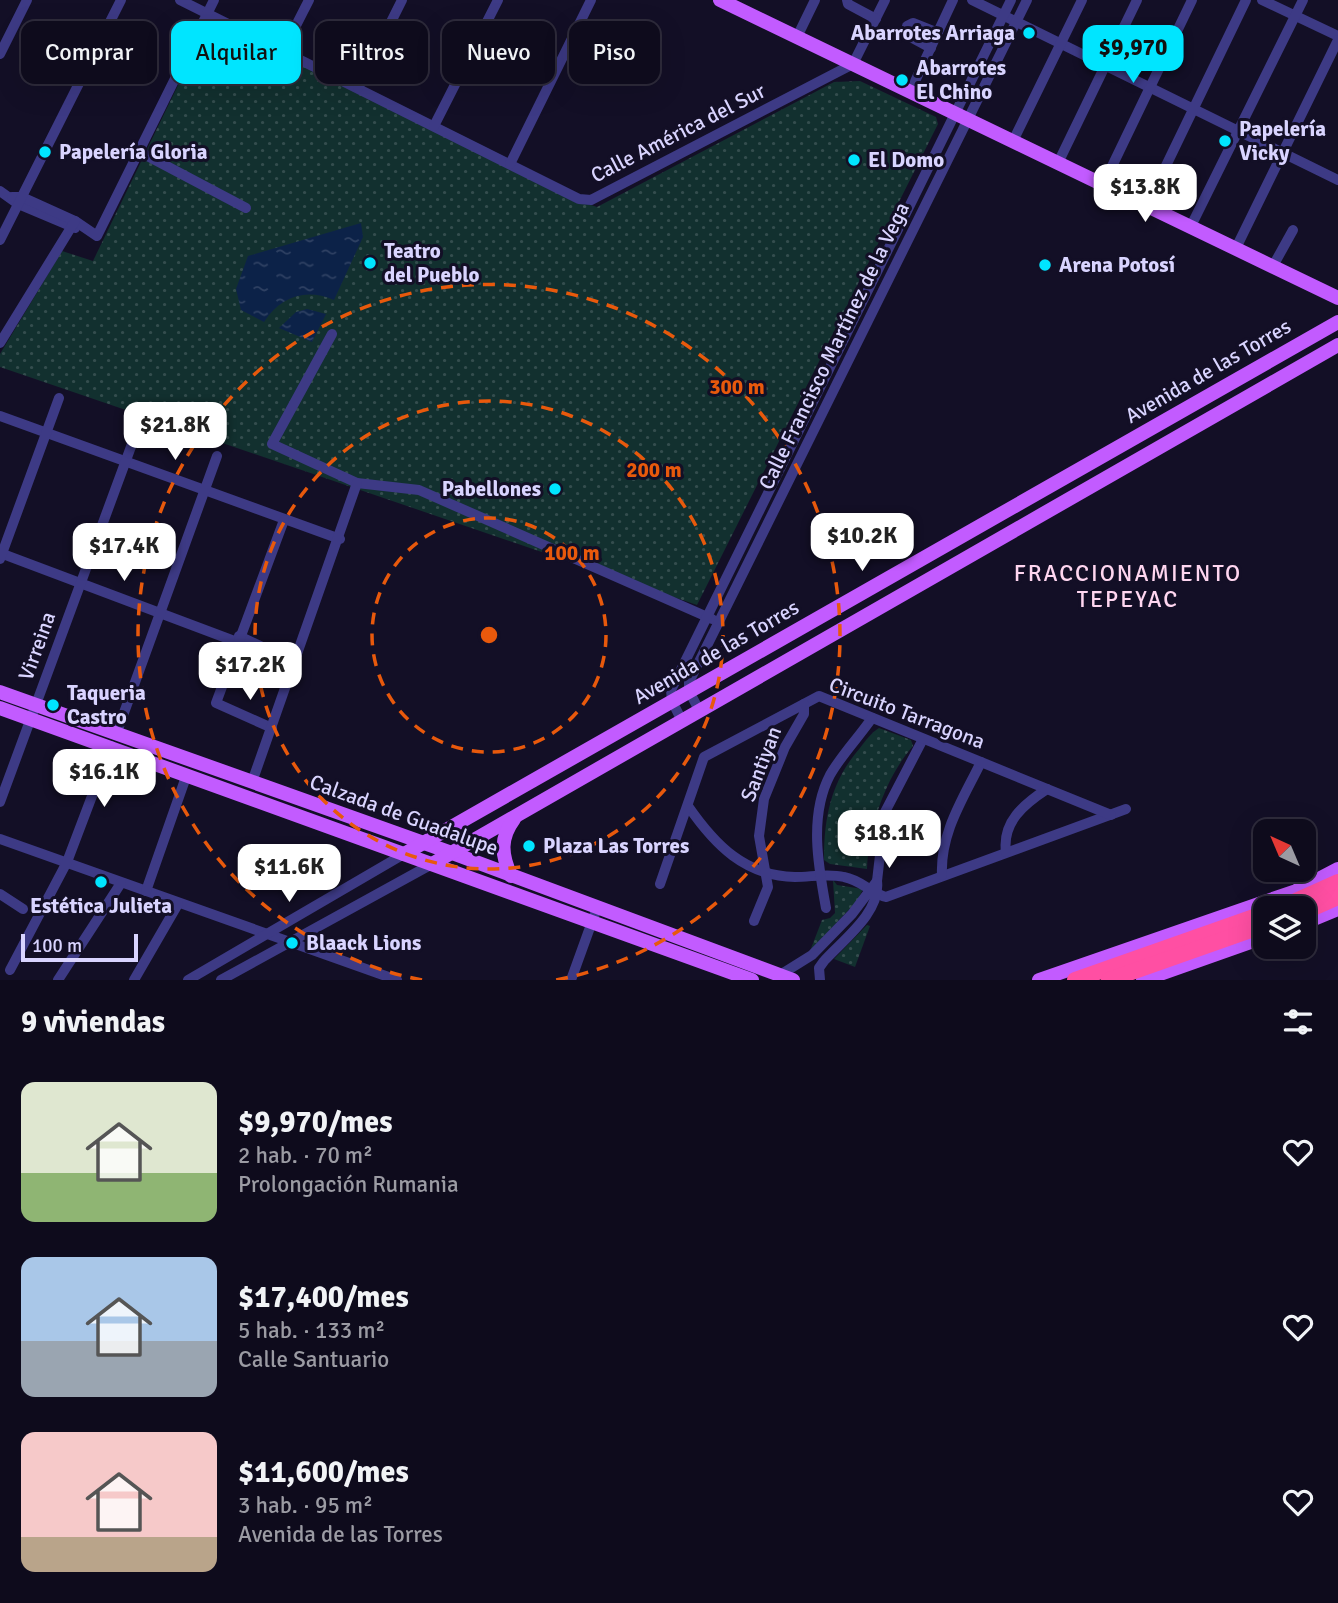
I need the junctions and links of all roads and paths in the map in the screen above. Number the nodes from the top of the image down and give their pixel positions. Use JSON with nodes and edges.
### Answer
{"nodes":[{"id":1,"x":27,"y":0,"type":"edge"},
{"id":2,"x":121,"y":0,"type":"edge"},
{"id":3,"x":180,"y":0,"type":"edge"},
{"id":4,"x":214,"y":0,"type":"edge"},
{"id":5,"x":309,"y":0,"type":"edge"},
{"id":6,"x":402,"y":0,"type":"edge"},
{"id":7,"x":498,"y":0,"type":"edge"},
{"id":8,"x":591,"y":0,"type":"edge"},
{"id":9,"x":720,"y":0,"type":"edge"},
{"id":10,"x":815,"y":0,"type":"edge"},
{"id":11,"x":847,"y":0,"type":"edge"},
{"id":12,"x":871,"y":0,"type":"edge"},
{"id":13,"x":953,"y":0,"type":"edge"},
{"id":14,"x":972,"y":0,"type":"edge"},
{"id":15,"x":1011,"y":0,"type":"edge"},
{"id":16,"x":1027,"y":0,"type":"edge"},
{"id":17,"x":1083,"y":0,"type":"edge"},
{"id":18,"x":1137,"y":0,"type":"edge"},
{"id":19,"x":1192,"y":0,"type":"edge"},
{"id":20,"x":1246,"y":0,"type":"edge"},
{"id":21,"x":1262,"y":0,"type":"edge"},
{"id":22,"x":1303,"y":0,"type":"edge"},
{"id":23,"x":884,"y":3,"type":"edge"},
{"id":24,"x":738,"y":4,"type":"edge"},
{"id":25,"x":208,"y":14,"type":"junction"},
{"id":26,"x":1003,"y":15,"type":"junction"},
{"id":27,"x":1296,"y":16,"type":"junction"},
{"id":28,"x":876,"y":19,"type":"junction"},
{"id":29,"x":222,"y":21,"type":"edge"},
{"id":30,"x":298,"y":21,"type":"edge"},
{"id":31,"x":1016,"y":22,"type":"junction"},
{"id":32,"x":938,"y":33,"type":"junction"},
{"id":33,"x":797,"y":37,"type":"junction"},
{"id":34,"x":1338,"y":38,"type":"edge"},
{"id":35,"x":1061,"y":43,"type":"junction"},
{"id":36,"x":931,"y":48,"type":"junction"},
{"id":37,"x":0,"y":54,"type":"edge"},
{"id":38,"x":301,"y":60,"type":"edge"},
{"id":39,"x":853,"y":64,"type":"junction"},
{"id":40,"x":1105,"y":65,"type":"junction"},
{"id":41,"x":1150,"y":87,"type":"junction"},
{"id":42,"x":358,"y":88,"type":"junction"},
{"id":43,"x":910,"y":92,"type":"junction"},
{"id":44,"x":1194,"y":108,"type":"junction"},
{"id":45,"x":961,"y":116,"type":"junction"},
{"id":46,"x":434,"y":126,"type":"junction"},
{"id":47,"x":1238,"y":131,"type":"junction"},
{"id":48,"x":1013,"y":141,"type":"junction"},
{"id":49,"x":140,"y":152,"type":"junction"},
{"id":50,"x":1283,"y":152,"type":"junction"},
{"id":51,"x":1058,"y":163,"type":"junction"},
{"id":52,"x":510,"y":164,"type":"junction"},
{"id":53,"x":1338,"y":180,"type":"edge"},
{"id":54,"x":1103,"y":184,"type":"junction"},
{"id":55,"x":0,"y":191,"type":"edge"},
{"id":56,"x":17,"y":199,"type":"junction"},
{"id":57,"x":1147,"y":205,"type":"junction"},
{"id":58,"x":246,"y":208,"type":"dead end"},
{"id":59,"x":76,"y":225,"type":"junction"},
{"id":60,"x":1191,"y":226,"type":"junction"},
{"id":61,"x":1293,"y":230,"type":"dead end"},
{"id":62,"x":0,"y":240,"type":"edge"},
{"id":63,"x":1236,"y":248,"type":"junction"},
{"id":64,"x":1273,"y":266,"type":"junction"},
{"id":65,"x":1338,"y":298,"type":"edge"},
{"id":66,"x":1338,"y":322,"type":"edge"},
{"id":67,"x":332,"y":334,"type":"dead end"},
{"id":68,"x":0,"y":343,"type":"edge"},
{"id":69,"x":1338,"y":345,"type":"edge"},
{"id":70,"x":59,"y":397,"type":"dead end"},
{"id":71,"x":0,"y":416,"type":"edge"},
{"id":72,"x":139,"y":425,"type":"dead end"},
{"id":73,"x":46,"y":434,"type":"junction"},
{"id":74,"x":217,"y":456,"type":"dead end"},
{"id":75,"x":125,"y":461,"type":"junction"},
{"id":76,"x":357,"y":483,"type":"junction"},
{"id":77,"x":205,"y":490,"type":"junction"},
{"id":78,"x":284,"y":520,"type":"junction"},
{"id":79,"x":340,"y":538,"type":"junction"},
{"id":80,"x":1,"y":556,"type":"edge"},
{"id":81,"x":81,"y":583,"type":"junction"},
{"id":82,"x":161,"y":613,"type":"junction"},
{"id":83,"x":707,"y":616,"type":"junction"},
{"id":84,"x":719,"y":622,"type":"junction"},
{"id":85,"x":238,"y":639,"type":"junction"},
{"id":86,"x":771,"y":645,"type":"junction"},
{"id":87,"x":296,"y":663,"type":"junction"},
{"id":88,"x":781,"y":664,"type":"junction"},
{"id":89,"x":689,"y":691,"type":"junction"},
{"id":90,"x":0,"y":692,"type":"edge"},
{"id":91,"x":672,"y":701,"type":"junction"},
{"id":92,"x":804,"y":704,"type":"junction"},
{"id":93,"x":0,"y":708,"type":"edge"},
{"id":94,"x":699,"y":710,"type":"junction"},
{"id":95,"x":34,"y":713,"type":"junction"},
{"id":96,"x":872,"y":718,"type":"junction"},
{"id":97,"x":682,"y":721,"type":"junction"},
{"id":98,"x":272,"y":728,"type":"junction"},
{"id":99,"x":923,"y":738,"type":"junction"},
{"id":100,"x":114,"y":739,"type":"junction"},
{"id":101,"x":981,"y":762,"type":"junction"},
{"id":102,"x":187,"y":774,"type":"junction"},
{"id":103,"x":533,"y":780,"type":"junction"},
{"id":104,"x":252,"y":782,"type":"junction"},
{"id":105,"x":1048,"y":789,"type":"junction"},
{"id":106,"x":543,"y":801,"type":"junction"},
{"id":107,"x":0,"y":802,"type":"edge"},
{"id":108,"x":688,"y":806,"type":"junction"},
{"id":109,"x":1126,"y":809,"type":"dead end"},
{"id":110,"x":1111,"y":815,"type":"junction"},
{"id":111,"x":516,"y":816,"type":"junction"},
{"id":112,"x":349,"y":825,"type":"junction"},
{"id":113,"x":0,"y":839,"type":"edge"},
{"id":114,"x":422,"y":844,"type":"junction"},
{"id":115,"x":1006,"y":852,"type":"junction"},
{"id":116,"x":452,"y":853,"type":"junction"},
{"id":117,"x":404,"y":854,"type":"junction"},
{"id":118,"x":67,"y":862,"type":"junction"},
{"id":119,"x":432,"y":864,"type":"junction"},
{"id":120,"x":1338,"y":869,"type":"edge"},
{"id":121,"x":767,"y":874,"type":"junction"},
{"id":122,"x":942,"y":875,"type":"junction"},
{"id":123,"x":511,"y":876,"type":"junction"},
{"id":124,"x":820,"y":876,"type":"junction"},
{"id":125,"x":1338,"y":882,"type":"edge"},
{"id":126,"x":121,"y":883,"type":"junction"},
{"id":127,"x":660,"y":884,"type":"dead end"},
{"id":128,"x":875,"y":887,"type":"junction"},
{"id":129,"x":146,"y":891,"type":"junction"},
{"id":130,"x":0,"y":894,"type":"edge"},
{"id":131,"x":1307,"y":896,"type":"edge"},
{"id":132,"x":1338,"y":897,"type":"edge"},
{"id":133,"x":178,"y":904,"type":"junction"},
{"id":134,"x":1316,"y":907,"type":"edge"},
{"id":135,"x":597,"y":908,"type":"junction"},
{"id":136,"x":826,"y":908,"type":"dead end"},
{"id":137,"x":23,"y":909,"type":"dead end"},
{"id":138,"x":1338,"y":909,"type":"edge"},
{"id":139,"x":1253,"y":917,"type":"edge"},
{"id":140,"x":1316,"y":918,"type":"edge"},
{"id":141,"x":754,"y":921,"type":"dead end"},
{"id":142,"x":592,"y":922,"type":"junction"},
{"id":143,"x":850,"y":924,"type":"junction"},
{"id":144,"x":1253,"y":929,"type":"edge"},
{"id":145,"x":270,"y":934,"type":"junction"},
{"id":146,"x":291,"y":941,"type":"junction"},
{"id":147,"x":1253,"y":942,"type":"edge"},
{"id":148,"x":10,"y":970,"type":"dead end"},
{"id":149,"x":1166,"y":975,"type":"edge"},
{"id":150,"x":787,"y":978,"type":"edge"},
{"id":151,"x":58,"y":980,"type":"edge"},
{"id":152,"x":134,"y":980,"type":"edge"},
{"id":153,"x":188,"y":980,"type":"edge"},
{"id":154,"x":221,"y":980,"type":"edge"},
{"id":155,"x":397,"y":980,"type":"edge"},
{"id":156,"x":571,"y":980,"type":"edge"},
{"id":157,"x":752,"y":980,"type":"edge"},
{"id":158,"x":820,"y":980,"type":"edge"},
{"id":159,"x":1039,"y":980,"type":"edge"},
{"id":160,"x":1075,"y":980,"type":"edge"},
{"id":161,"x":1109,"y":980,"type":"edge"},
{"id":162,"x":1143,"y":980,"type":"edge"}],
"edges":[{"from":1,"to":37,"type":"street"},
{"from":2,"to":56,"type":"street"},
{"from":3,"to":25,"type":"street","name":"Calle América del Sur"},
{"from":4,"to":25,"type":"street"},
{"from":5,"to":30,"type":"street"},
{"from":6,"to":42,"type":"street"},
{"from":7,"to":46,"type":"street"},
{"from":8,"to":52,"type":"street"},
{"from":9,"to":24,"type":"main road"},
{"from":10,"to":33,"type":"street"},
{"from":11,"to":28,"type":"street"},
{"from":12,"to":23,"type":"street"},
{"from":13,"to":32,"type":"street"},
{"from":14,"to":26,"type":"street"},
{"from":15,"to":26,"type":"street","name":"Calle Francisco Martínez de la Vega"},
{"from":16,"to":31,"type":"street","name":"Calle Francisco Martínez de la Vega"},
{"from":17,"to":35,"type":"street"},
{"from":18,"to":40,"type":"street"},
{"from":19,"to":41,"type":"street"},
{"from":20,"to":44,"type":"street"},
{"from":21,"to":27,"type":"street"},
{"from":22,"to":27,"type":"street"},
{"from":23,"to":28,"type":"street"},
{"from":24,"to":33,"type":"main road"},
{"from":25,"to":29,"type":"street","name":"Calle América del Sur"},
{"from":25,"to":49,"type":"street"},
{"from":26,"to":31,"type":"street"},
{"from":26,"to":45,"type":"street","name":"Calle Francisco Martínez de la Vega"},
{"from":27,"to":34,"type":"street"},
{"from":27,"to":47,"type":"street"},
{"from":28,"to":39,"type":"street"},
{"from":31,"to":35,"type":"street"},
{"from":31,"to":45,"type":"street","name":"Calle Francisco Martínez de la Vega"},
{"from":32,"to":36,"type":"street"},
{"from":32,"to":36,"type":"street"},
{"from":33,"to":39,"type":"main road"},
{"from":34,"to":50,"type":"street"},
{"from":35,"to":40,"type":"street"},
{"from":35,"to":48,"type":"street"},
{"from":36,"to":43,"type":"street"},
{"from":38,"to":42,"type":"street","name":"Calle América del Sur"},
{"from":39,"to":43,"type":"main road"},
{"from":39,"to":52,"type":"street","name":"Calle América del Sur"},
{"from":40,"to":41,"type":"street"},
{"from":40,"to":51,"type":"street"},
{"from":41,"to":44,"type":"street"},
{"from":41,"to":54,"type":"street"},
{"from":42,"to":46,"type":"street","name":"Calle América del Sur"},
{"from":43,"to":45,"type":"main road"},
{"from":44,"to":47,"type":"street"},
{"from":44,"to":57,"type":"street"},
{"from":45,"to":48,"type":"main road"},
{"from":45,"to":83,"type":"street","name":"Calle Francisco Martínez de la Vega"},
{"from":45,"to":84,"type":"street","name":"Calle Francisco Martínez de la Vega"},
{"from":46,"to":52,"type":"street","name":"Calle América del Sur"},
{"from":47,"to":50,"type":"street"},
{"from":47,"to":60,"type":"street"},
{"from":48,"to":51,"type":"main road"},
{"from":49,"to":58,"type":"street"},
{"from":49,"to":59,"type":"street"},
{"from":50,"to":53,"type":"street"},
{"from":50,"to":63,"type":"street"},
{"from":51,"to":54,"type":"main road"},
{"from":54,"to":57,"type":"main road"},
{"from":55,"to":56,"type":"street"},
{"from":56,"to":59,"type":"street"},
{"from":56,"to":62,"type":"street"},
{"from":57,"to":60,"type":"main road"},
{"from":59,"to":68,"type":"street"},
{"from":60,"to":63,"type":"main road"},
{"from":61,"to":64,"type":"street"},
{"from":63,"to":64,"type":"main road"},
{"from":64,"to":65,"type":"main road"},
{"from":66,"to":86,"type":"main road","name":"Avenida de las Torres"},
{"from":67,"to":76,"type":"street"},
{"from":69,"to":88,"type":"main road","name":"Avenida de las Torres"},
{"from":70,"to":73,"type":"street"},
{"from":71,"to":73,"type":"street"},
{"from":72,"to":75,"type":"street","name":"Virreina"},
{"from":73,"to":75,"type":"street"},
{"from":73,"to":80,"type":"street"},
{"from":74,"to":77,"type":"street"},
{"from":75,"to":77,"type":"street"},
{"from":75,"to":81,"type":"street","name":"Virreina"},
{"from":76,"to":79,"type":"street"},
{"from":76,"to":83,"type":"street"},
{"from":77,"to":78,"type":"street"},
{"from":77,"to":82,"type":"street"},
{"from":78,"to":79,"type":"street"},
{"from":78,"to":85,"type":"street"},
{"from":79,"to":87,"type":"street"},
{"from":80,"to":81,"type":"street"},
{"from":81,"to":82,"type":"street"},
{"from":81,"to":95,"type":"street","name":"Virreina"},
{"from":82,"to":85,"type":"street"},
{"from":82,"to":100,"type":"street"},
{"from":83,"to":84,"type":"street"},
{"from":83,"to":91,"type":"street","name":"Calle Francisco Martínez de la Vega"},
{"from":84,"to":89,"type":"street","name":"Calle Francisco Martínez de la Vega"},
{"from":85,"to":87,"type":"street"},
{"from":85,"to":98,"type":"street"},
{"from":86,"to":88,"type":"main road"},
{"from":86,"to":89,"type":"main road","name":"Avenida de las Torres"},
{"from":87,"to":98,"type":"street"},
{"from":88,"to":94,"type":"main road","name":"Avenida de las Torres"},
{"from":89,"to":91,"type":"main road","name":"Avenida de las Torres"},
{"from":89,"to":94,"type":"street"},
{"from":90,"to":95,"type":"main road","name":"Calzada de Guadalupe"},
{"from":91,"to":97,"type":"street"},
{"from":91,"to":103,"type":"main road","name":"Avenida de las Torres"},
{"from":92,"to":96,"type":"street","name":"Circuito Tarragona"},
{"from":92,"to":108,"type":"street","name":"Circuito Tarragona"},
{"from":92,"to":121,"type":"street","name":"Santiyan"},
{"from":93,"to":95,"type":"main road","name":"Calzada de Guadalupe"},
{"from":94,"to":97,"type":"main road","name":"Avenida de las Torres"},
{"from":95,"to":100,"type":"main road","name":"Calzada de Guadalupe"},
{"from":95,"to":107,"type":"street","name":"Virreina"},
{"from":96,"to":99,"type":"street","name":"Circuito Tarragona"},
{"from":96,"to":124,"type":"street"},
{"from":97,"to":106,"type":"main road","name":"Avenida de las Torres"},
{"from":98,"to":104,"type":"street"},
{"from":99,"to":101,"type":"street","name":"Circuito Tarragona"},
{"from":99,"to":128,"type":"street"},
{"from":100,"to":102,"type":"main road","name":"Calzada de Guadalupe"},
{"from":100,"to":104,"type":"main road","name":"Calzada de Guadalupe"},
{"from":100,"to":118,"type":"street"},
{"from":101,"to":105,"type":"street","name":"Circuito Tarragona"},
{"from":101,"to":122,"type":"street"},
{"from":102,"to":112,"type":"main road","name":"Calzada de Guadalupe"},
{"from":102,"to":129,"type":"street"},
{"from":103,"to":106,"type":"main road"},
{"from":103,"to":114,"type":"main road","name":"Avenida de las Torres"},
{"from":104,"to":112,"type":"main road","name":"Calzada de Guadalupe"},
{"from":105,"to":110,"type":"street","name":"Circuito Tarragona"},
{"from":105,"to":115,"type":"street"},
{"from":106,"to":111,"type":"main road","name":"Avenida de las Torres"},
{"from":108,"to":121,"type":"street"},
{"from":108,"to":127,"type":"street","name":"Circuito Tarragona"},
{"from":109,"to":110,"type":"street"},
{"from":110,"to":115,"type":"street"},
{"from":111,"to":116,"type":"main road","name":"Avenida de las Torres"},
{"from":111,"to":123,"type":"main road"},
{"from":112,"to":114,"type":"main road","name":"Calzada de Guadalupe"},
{"from":112,"to":117,"type":"main road","name":"Calzada de Guadalupe"},
{"from":113,"to":118,"type":"street"},
{"from":114,"to":116,"type":"main road","name":"Calzada de Guadalupe"},
{"from":114,"to":117,"type":"main road","name":"Avenida de las Torres"},
{"from":115,"to":122,"type":"street"},
{"from":116,"to":119,"type":"main road","name":"Avenida de las Torres"},
{"from":116,"to":123,"type":"main road","name":"Calzada de Guadalupe"},
{"from":117,"to":119,"type":"main road","name":"Calzada de Guadalupe"},
{"from":117,"to":145,"type":"street","name":"Avenida de las Torres"},
{"from":118,"to":126,"type":"street"},
{"from":118,"to":148,"type":"street"},
{"from":119,"to":142,"type":"main road","name":"Calzada de Guadalupe"},
{"from":119,"to":146,"type":"street","name":"Avenida de las Torres"},
{"from":120,"to":159,"type":"main road"},
{"from":121,"to":124,"type":"street"},
{"from":121,"to":141,"type":"street","name":"Santiyan"},
{"from":122,"to":128,"type":"street"},
{"from":123,"to":135,"type":"main road","name":"Calzada de Guadalupe"},
{"from":124,"to":128,"type":"street"},
{"from":124,"to":136,"type":"street"},
{"from":125,"to":131,"type":"highway"},
{"from":126,"to":129,"type":"street"},
{"from":126,"to":151,"type":"street"},
{"from":128,"to":143,"type":"street"},
{"from":129,"to":133,"type":"street"},
{"from":130,"to":137,"type":"street"},
{"from":132,"to":134,"type":"highway"},
{"from":133,"to":145,"type":"street"},
{"from":133,"to":152,"type":"street"},
{"from":135,"to":142,"type":"street"},
{"from":135,"to":150,"type":"main road","name":"Calzada de Guadalupe"},
{"from":138,"to":140,"type":"main road"},
{"from":139,"to":160,"type":"highway"},
{"from":142,"to":156,"type":"street"},
{"from":142,"to":157,"type":"main road","name":"Calzada de Guadalupe"},
{"from":143,"to":150,"type":"street"},
{"from":143,"to":158,"type":"street"},
{"from":144,"to":161,"type":"highway"},
{"from":145,"to":146,"type":"street"},
{"from":145,"to":153,"type":"street","name":"Avenida de las Torres"},
{"from":146,"to":154,"type":"street","name":"Avenida de las Torres"},
{"from":146,"to":155,"type":"street"},
{"from":147,"to":149,"type":"main road"},
{"from":149,"to":162,"type":"main road"}]}
